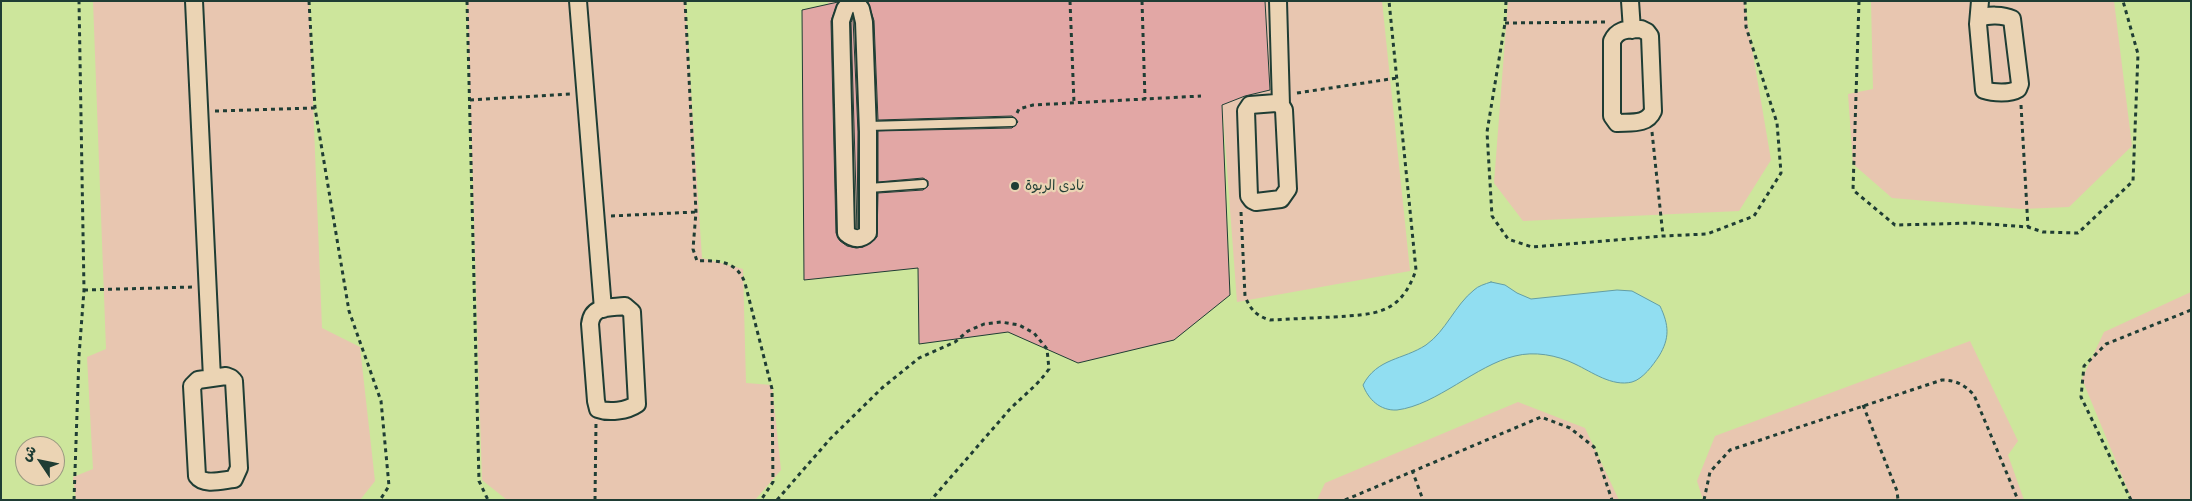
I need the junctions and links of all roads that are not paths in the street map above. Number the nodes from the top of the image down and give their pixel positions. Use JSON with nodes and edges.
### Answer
{"nodes":[{"id":1,"x":194,"y":1,"type":"edge"},
{"id":2,"x":578,"y":1,"type":"edge"},
{"id":3,"x":853,"y":1,"type":"edge"},
{"id":4,"x":1278,"y":1,"type":"edge"},
{"id":5,"x":1630,"y":1,"type":"edge"},
{"id":6,"x":1980,"y":1,"type":"edge"},
{"id":7,"x":1980,"y":19,"type":"junction"},
{"id":8,"x":1631,"y":26,"type":"junction"},
{"id":9,"x":1281,"y":100,"type":"junction"},
{"id":10,"x":1012,"y":122,"type":"road end"},
{"id":11,"x":868,"y":129,"type":"junction"},
{"id":12,"x":844,"y":133,"type":"junction"},
{"id":13,"x":923,"y":184,"type":"dead end"},
{"id":14,"x":868,"y":188,"type":"junction"},
{"id":15,"x":603,"y":309,"type":"junction"},
{"id":16,"x":212,"y":378,"type":"junction"}],
"edges":[{"from":1,"to":16,"type":"street"},
{"from":2,"to":15,"type":"street"},
{"from":3,"to":11,"type":"street"},
{"from":3,"to":12,"type":"street"},
{"from":4,"to":9,"type":"street"},
{"from":5,"to":8,"type":"street"},
{"from":6,"to":7,"type":"street"},
{"from":7,"to":7,"type":"street"},
{"from":8,"to":8,"type":"street"},
{"from":9,"to":9,"type":"street"},
{"from":10,"to":11,"type":"lane"},
{"from":11,"to":12,"type":"street"},
{"from":11,"to":14,"type":"street"},
{"from":12,"to":14,"type":"street"},
{"from":13,"to":14,"type":"lane"},
{"from":15,"to":15,"type":"street"},
{"from":16,"to":16,"type":"street"}]}
